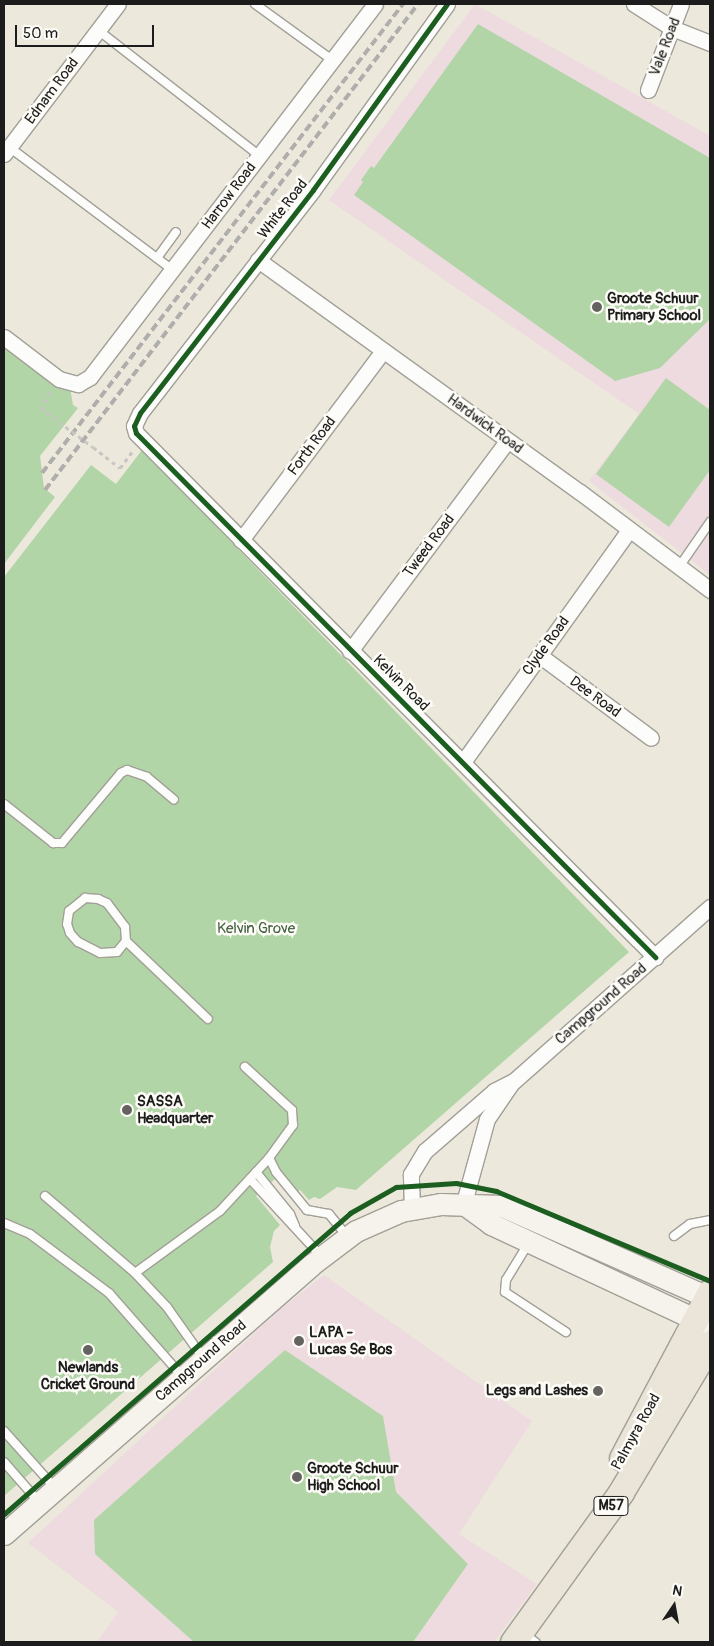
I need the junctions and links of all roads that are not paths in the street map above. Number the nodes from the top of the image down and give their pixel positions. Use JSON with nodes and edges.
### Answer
{"nodes":[{"id":1,"x":118,"y":4,"type":"edge"},
{"id":2,"x":255,"y":4,"type":"edge"},
{"id":3,"x":375,"y":4,"type":"edge"},
{"id":4,"x":448,"y":4,"type":"edge"},
{"id":5,"x":634,"y":4,"type":"edge"},
{"id":6,"x":682,"y":4,"type":"edge"},
{"id":7,"x":672,"y":28,"type":"junction"},
{"id":8,"x":98,"y":30,"type":"junction"},
{"id":9,"x":710,"y":43,"type":"edge"},
{"id":10,"x":332,"y":60,"type":"junction"},
{"id":11,"x":648,"y":90,"type":"dead end"},
{"id":12,"x":7,"y":150,"type":"edge"},
{"id":13,"x":260,"y":156,"type":"junction"},
{"id":14,"x":176,"y":232,"type":"dead end"},
{"id":15,"x":157,"y":258,"type":"junction"},
{"id":16,"x":258,"y":260,"type":"junction"},
{"id":17,"x":173,"y":270,"type":"junction"},
{"id":18,"x":4,"y":337,"type":"edge"},
{"id":19,"x":383,"y":351,"type":"junction"},
{"id":20,"x":134,"y":426,"type":"joint"},
{"id":21,"x":507,"y":441,"type":"junction"},
{"id":22,"x":710,"y":522,"type":"edge"},
{"id":23,"x":629,"y":530,"type":"junction"},
{"id":24,"x":242,"y":540,"type":"junction"},
{"id":25,"x":679,"y":567,"type":"junction"},
{"id":26,"x":710,"y":590,"type":"edge"},
{"id":27,"x":350,"y":651,"type":"junction"},
{"id":28,"x":539,"y":655,"type":"junction"},
{"id":29,"x":651,"y":738,"type":"dead end"},
{"id":30,"x":463,"y":762,"type":"junction"},
{"id":31,"x":174,"y":800,"type":"dead end"},
{"id":32,"x":4,"y":804,"type":"edge"},
{"id":33,"x":710,"y":907,"type":"edge"},
{"id":34,"x":126,"y":941,"type":"junction"},
{"id":35,"x":655,"y":957,"type":"junction"},
{"id":36,"x":208,"y":1019,"type":"dead end"},
{"id":37,"x":245,"y":1067,"type":"dead end"},
{"id":38,"x":514,"y":1080,"type":"junction"},
{"id":39,"x":269,"y":1158,"type":"junction"},
{"id":40,"x":253,"y":1176,"type":"junction"},
{"id":41,"x":45,"y":1196,"type":"dead end"},
{"id":42,"x":465,"y":1207,"type":"junction"},
{"id":43,"x":412,"y":1208,"type":"junction"},
{"id":44,"x":710,"y":1220,"type":"edge"},
{"id":45,"x":4,"y":1223,"type":"edge"},
{"id":46,"x":348,"y":1236,"type":"junction"},
{"id":47,"x":674,"y":1236,"type":"dead end"},
{"id":48,"x":530,"y":1241,"type":"junction"},
{"id":49,"x":322,"y":1257,"type":"junction"},
{"id":50,"x":135,"y":1273,"type":"junction"},
{"id":51,"x":709,"y":1295,"type":"edge"},
{"id":52,"x":703,"y":1322,"type":"edge"},
{"id":53,"x":566,"y":1332,"type":"dead end"},
{"id":54,"x":710,"y":1344,"type":"edge"},
{"id":55,"x":203,"y":1358,"type":"junction"},
{"id":56,"x":182,"y":1377,"type":"junction"},
{"id":57,"x":4,"y":1431,"type":"edge"},
{"id":58,"x":4,"y":1462,"type":"edge"},
{"id":59,"x":55,"y":1488,"type":"junction"},
{"id":60,"x":39,"y":1503,"type":"junction"},
{"id":61,"x":4,"y":1534,"type":"edge"},
{"id":62,"x":547,"y":1591,"type":"junction"},
{"id":63,"x":523,"y":1638,"type":"edge"}],
"edges":[{"from":1,"to":8,"type":"street","name":"Ednam Road"},
{"from":2,"to":10,"type":"lane"},
{"from":3,"to":10,"type":"street","name":"Harrow Road"},
{"from":4,"to":16,"type":"street","name":"White Road"},
{"from":5,"to":7,"type":"street"},
{"from":6,"to":7,"type":"street","name":"Vale Road"},
{"from":7,"to":9,"type":"street"},
{"from":7,"to":11,"type":"street","name":"Vale Road"},
{"from":8,"to":12,"type":"street","name":"Ednam Road"},
{"from":8,"to":13,"type":"lane"},
{"from":10,"to":13,"type":"street","name":"Harrow Road"},
{"from":12,"to":15,"type":"lane"},
{"from":13,"to":17,"type":"street","name":"Harrow Road"},
{"from":14,"to":15,"type":"lane"},
{"from":15,"to":17,"type":"lane"},
{"from":16,"to":19,"type":"street","name":"Hardwick Road"},
{"from":16,"to":20,"type":"street","name":"White Road"},
{"from":17,"to":18,"type":"street","name":"Harrow Road"},
{"from":19,"to":21,"type":"street","name":"Hardwick Road"},
{"from":19,"to":24,"type":"street","name":"Forth Road"},
{"from":20,"to":24,"type":"street","name":"Kelvin Road"},
{"from":21,"to":23,"type":"street","name":"Hardwick Road"},
{"from":21,"to":27,"type":"street","name":"Tweed Road"},
{"from":22,"to":25,"type":"lane"},
{"from":23,"to":25,"type":"street","name":"Hardwick Road"},
{"from":23,"to":28,"type":"street","name":"Clyde Road"},
{"from":24,"to":27,"type":"street","name":"Kelvin Road"},
{"from":25,"to":26,"type":"street","name":"Hardwick Road"},
{"from":27,"to":30,"type":"street","name":"Kelvin Road"},
{"from":28,"to":29,"type":"street","name":"Dee Road"},
{"from":28,"to":30,"type":"street","name":"Clyde Road"},
{"from":30,"to":35,"type":"street","name":"Kelvin Road"},
{"from":31,"to":32,"type":"lane"},
{"from":33,"to":35,"type":"street","name":"Campground Road"},
{"from":34,"to":34,"type":"lane"},
{"from":34,"to":36,"type":"lane"},
{"from":35,"to":38,"type":"street","name":"Campground Road"},
{"from":37,"to":39,"type":"lane"},
{"from":38,"to":42,"type":"street","name":"Campground Road"},
{"from":38,"to":43,"type":"street","name":"Campground Road"},
{"from":39,"to":40,"type":"lane"},
{"from":39,"to":46,"type":"lane"},
{"from":40,"to":49,"type":"lane"},
{"from":40,"to":50,"type":"lane"},
{"from":41,"to":50,"type":"lane"},
{"from":42,"to":43,"type":"main road","name":"Campground Road"},
{"from":42,"to":48,"type":"main road"},
{"from":42,"to":51,"type":"main road","name":"Campground Road"},
{"from":43,"to":46,"type":"main road","name":"Campground Road"},
{"from":44,"to":47,"type":"lane"},
{"from":45,"to":56,"type":"lane"},
{"from":46,"to":49,"type":"main road","name":"Campground Road"},
{"from":48,"to":52,"type":"main road"},
{"from":48,"to":53,"type":"lane"},
{"from":49,"to":55,"type":"main road","name":"Campground Road"},
{"from":50,"to":55,"type":"lane"},
{"from":51,"to":52,"type":"main road","name":"Palmyra Road","number":"M57"},
{"from":52,"to":62,"type":"main road","name":"Palmyra Road","number":"M57"},
{"from":54,"to":62,"type":"main road","name":"Palmyra Road","number":"M57"},
{"from":55,"to":56,"type":"main road","name":"Campground Road"},
{"from":56,"to":59,"type":"main road","name":"Campground Road"},
{"from":57,"to":59,"type":"lane"},
{"from":58,"to":60,"type":"lane"},
{"from":59,"to":60,"type":"main road","name":"Campground Road"},
{"from":60,"to":61,"type":"main road","name":"Campground Road"},
{"from":62,"to":63,"type":"main road","name":"Palmyra Road","number":"M57"}]}
